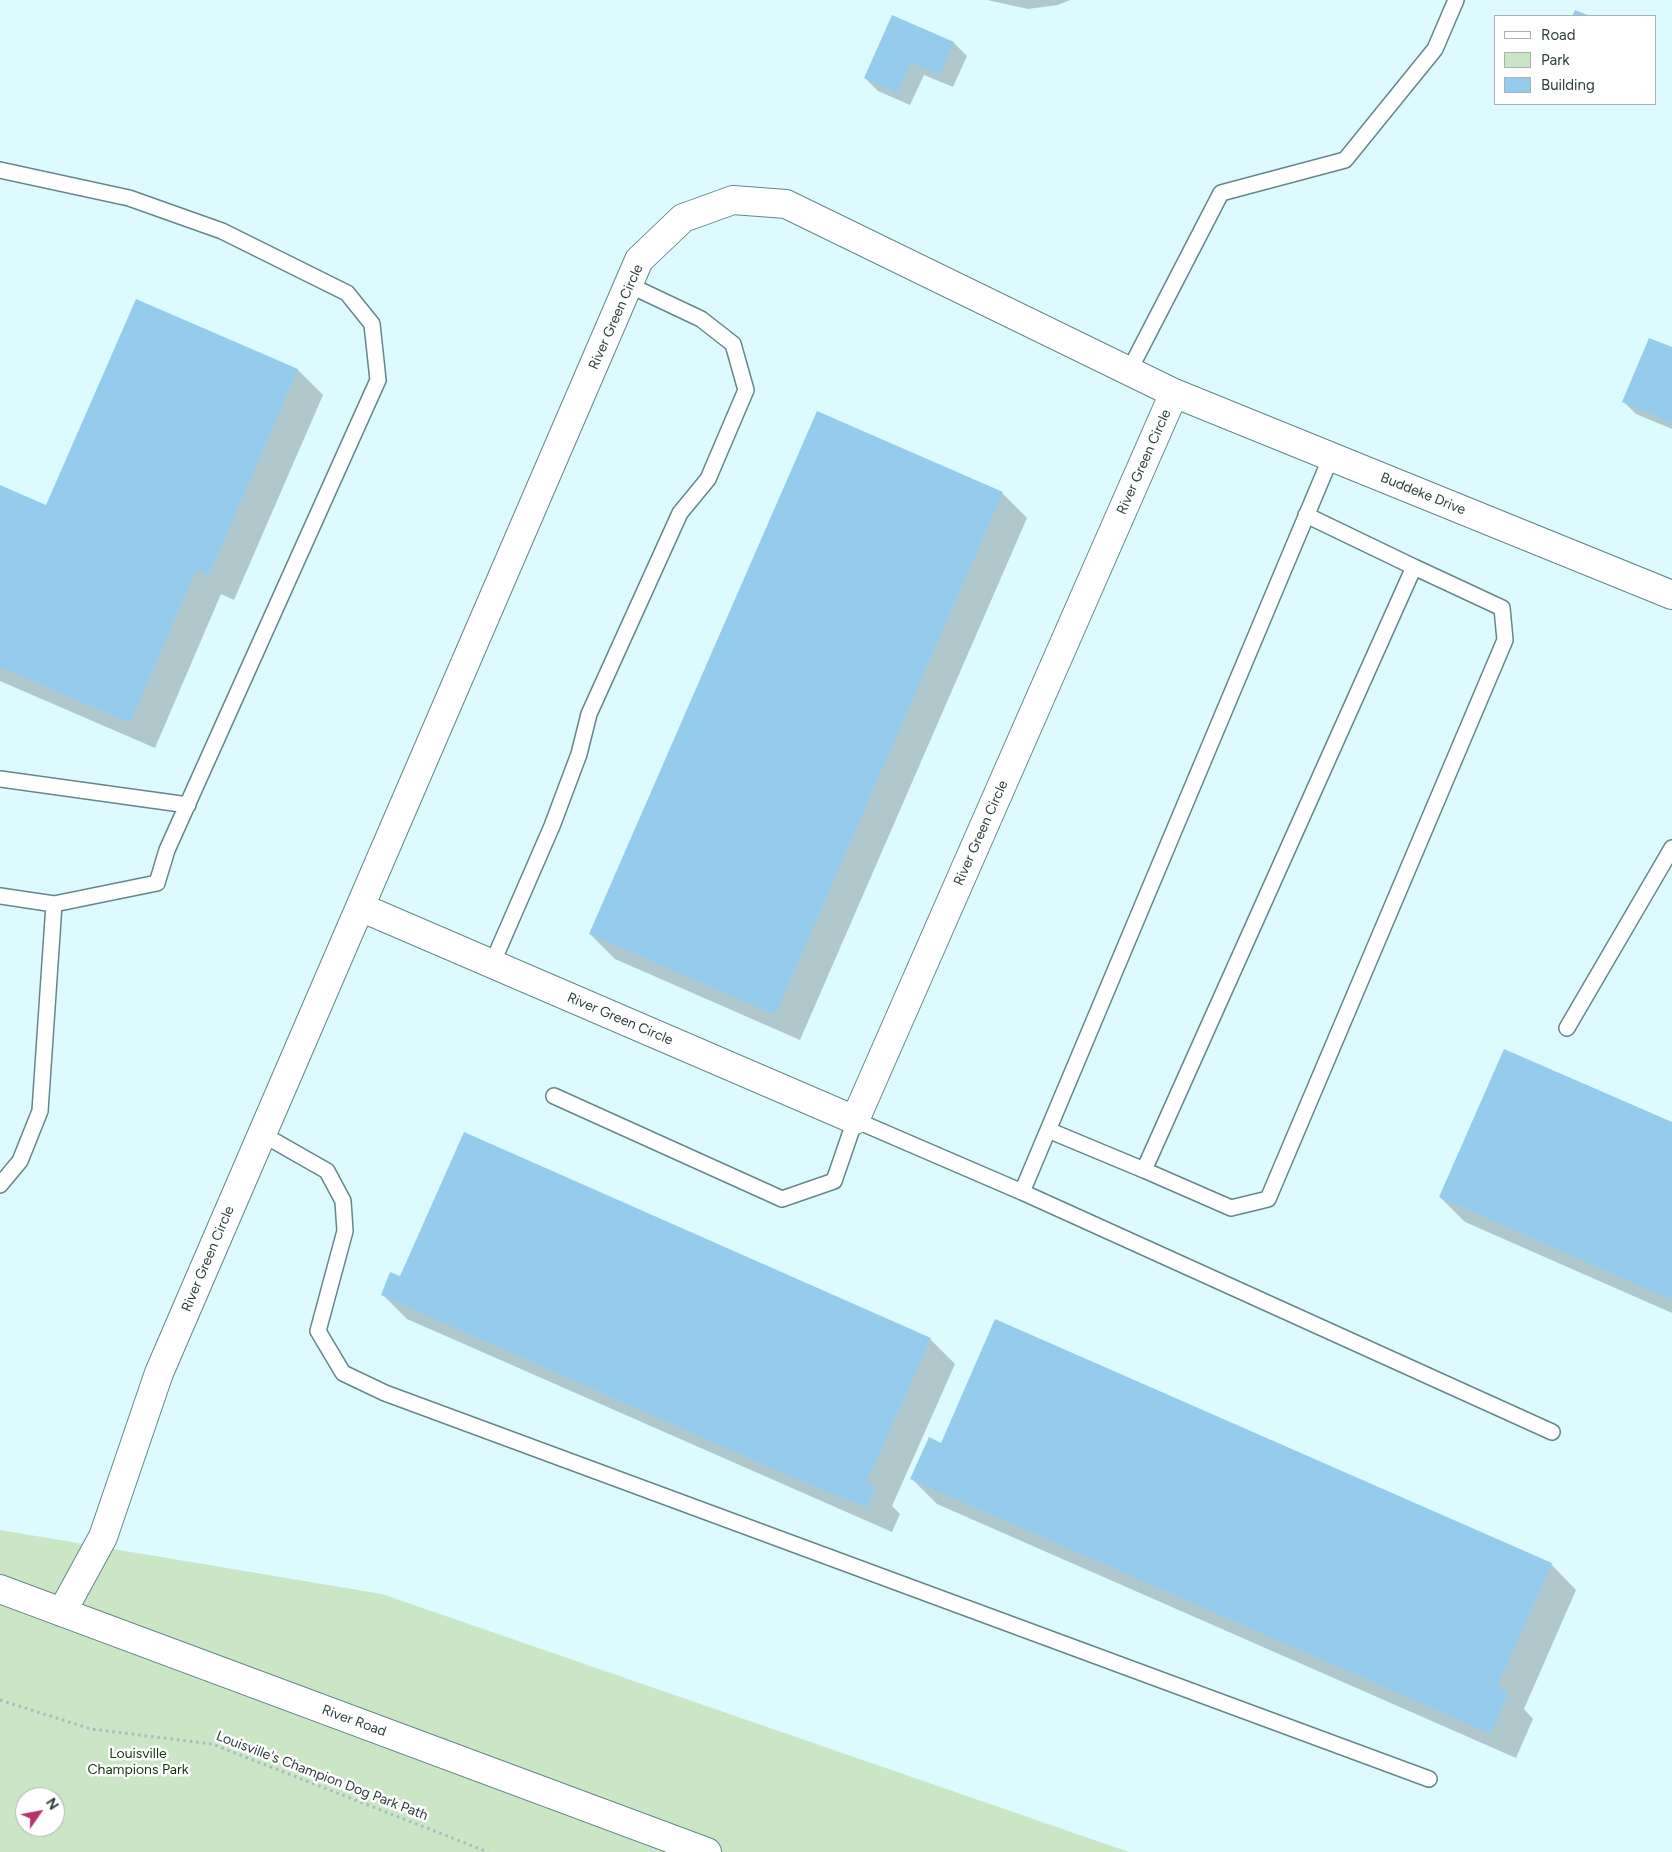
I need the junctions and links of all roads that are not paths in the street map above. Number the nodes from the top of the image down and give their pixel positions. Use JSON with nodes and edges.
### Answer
{"nodes":[{"id":1,"x":1456,"y":0,"type":"edge"},
{"id":2,"x":0,"y":170,"type":"edge"},
{"id":3,"x":629,"y":285,"type":"junction"},
{"id":4,"x":1129,"y":371,"type":"junction"},
{"id":5,"x":1174,"y":393,"type":"junction"},
{"id":6,"x":1331,"y":457,"type":"junction"},
{"id":7,"x":1306,"y":515,"type":"junction"},
{"id":8,"x":1414,"y":567,"type":"junction"},
{"id":9,"x":1672,"y":595,"type":"edge"},
{"id":10,"x":0,"y":779,"type":"edge"},
{"id":11,"x":188,"y":805,"type":"junction"},
{"id":12,"x":1672,"y":848,"type":"edge"},
{"id":13,"x":0,"y":896,"type":"edge"},
{"id":14,"x":54,"y":904,"type":"junction"},
{"id":15,"x":360,"y":907,"type":"junction"},
{"id":16,"x":492,"y":964,"type":"junction"},
{"id":17,"x":1566,"y":1028,"type":"dead end"},
{"id":18,"x":554,"y":1096,"type":"dead end"},
{"id":19,"x":855,"y":1120,"type":"junction"},
{"id":20,"x":1048,"y":1130,"type":"junction"},
{"id":21,"x":262,"y":1134,"type":"junction"},
{"id":22,"x":1144,"y":1170,"type":"junction"},
{"id":23,"x":0,"y":1185,"type":"edge"},
{"id":24,"x":1022,"y":1192,"type":"junction"},
{"id":25,"x":1552,"y":1432,"type":"dead end"},
{"id":26,"x":0,"y":1589,"type":"edge"},
{"id":27,"x":62,"y":1612,"type":"junction"},
{"id":28,"x":1429,"y":1779,"type":"dead end"},
{"id":29,"x":707,"y":1852,"type":"edge"}],
"edges":[{"from":1,"to":4,"type":"lane"},
{"from":2,"to":11,"type":"lane"},
{"from":3,"to":4,"type":"street","name":"River Green Circle"},
{"from":3,"to":15,"type":"street","name":"River Green Circle"},
{"from":3,"to":16,"type":"lane"},
{"from":4,"to":5,"type":"street","name":"River Green Circle"},
{"from":5,"to":6,"type":"street","name":"Buddeke Drive"},
{"from":5,"to":19,"type":"street","name":"River Green Circle"},
{"from":6,"to":7,"type":"lane"},
{"from":6,"to":9,"type":"street","name":"Buddeke Drive"},
{"from":7,"to":8,"type":"lane"},
{"from":7,"to":20,"type":"lane"},
{"from":8,"to":22,"type":"lane"},
{"from":8,"to":22,"type":"lane"},
{"from":10,"to":11,"type":"lane"},
{"from":11,"to":14,"type":"lane"},
{"from":12,"to":17,"type":"lane"},
{"from":13,"to":14,"type":"lane"},
{"from":14,"to":23,"type":"lane"},
{"from":15,"to":16,"type":"street","name":"River Green Circle"},
{"from":15,"to":21,"type":"street","name":"River Green Circle"},
{"from":16,"to":19,"type":"street","name":"River Green Circle"},
{"from":18,"to":19,"type":"lane"},
{"from":19,"to":24,"type":"lane"},
{"from":20,"to":22,"type":"lane"},
{"from":20,"to":24,"type":"lane"},
{"from":21,"to":27,"type":"street","name":"River Green Circle"},
{"from":21,"to":28,"type":"lane"},
{"from":24,"to":25,"type":"lane"},
{"from":26,"to":27,"type":"street","name":"River Road"},
{"from":27,"to":29,"type":"street","name":"River Road"}]}
